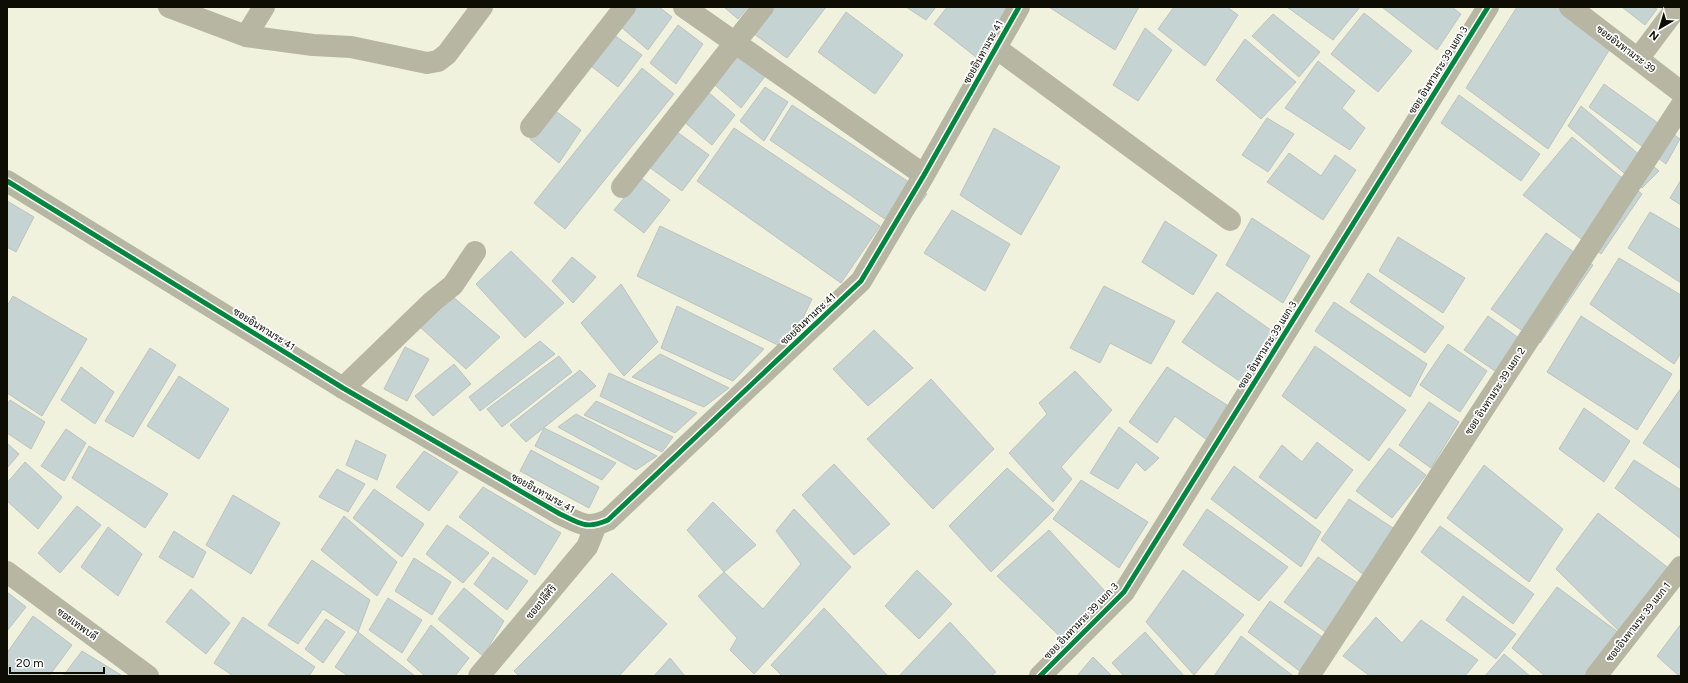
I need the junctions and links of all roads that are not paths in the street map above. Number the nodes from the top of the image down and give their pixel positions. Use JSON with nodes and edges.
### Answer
{"nodes":[{"id":1,"x":169,"y":7,"type":"edge"},
{"id":2,"x":264,"y":7,"type":"edge"},
{"id":3,"x":482,"y":7,"type":"edge"},
{"id":4,"x":625,"y":7,"type":"edge"},
{"id":5,"x":684,"y":7,"type":"edge"},
{"id":6,"x":763,"y":7,"type":"edge"},
{"id":7,"x":1019,"y":7,"type":"edge"},
{"id":8,"x":1488,"y":7,"type":"edge"},
{"id":9,"x":1570,"y":7,"type":"edge"},
{"id":10,"x":1677,"y":7,"type":"edge"},
{"id":11,"x":246,"y":36,"type":"junction"},
{"id":12,"x":735,"y":43,"type":"junction"},
{"id":13,"x":996,"y":48,"type":"junction"},
{"id":14,"x":1638,"y":59,"type":"junction"},
{"id":15,"x":1678,"y":83,"type":"edge"},
{"id":16,"x":1681,"y":106,"type":"edge"},
{"id":17,"x":531,"y":127,"type":"dead end"},
{"id":18,"x":924,"y":175,"type":"junction"},
{"id":19,"x":7,"y":181,"type":"edge"},
{"id":20,"x":622,"y":187,"type":"dead end"},
{"id":21,"x":1230,"y":220,"type":"dead end"},
{"id":22,"x":475,"y":252,"type":"dead end"},
{"id":23,"x":343,"y":388,"type":"junction"},
{"id":24,"x":596,"y":525,"type":"junction"},
{"id":25,"x":1681,"y":567,"type":"edge"},
{"id":26,"x":7,"y":572,"type":"edge"},
{"id":27,"x":481,"y":675,"type":"edge"},
{"id":28,"x":148,"y":676,"type":"edge"},
{"id":29,"x":1040,"y":676,"type":"edge"},
{"id":30,"x":1309,"y":676,"type":"edge"},
{"id":31,"x":1596,"y":676,"type":"edge"}],
"edges":[{"from":1,"to":11,"type":"street"},
{"from":2,"to":11,"type":"street"},
{"from":3,"to":11,"type":"street"},
{"from":4,"to":17,"type":"street"},
{"from":5,"to":12,"type":"street"},
{"from":6,"to":12,"type":"street"},
{"from":7,"to":13,"type":"street","name":"ซอยอินทามระ 41"},
{"from":8,"to":29,"type":"street","name":"ซอย อินทามระ 39 แยก 3"},
{"from":9,"to":14,"type":"street","name":"ซอยอินทามระ 39"},
{"from":10,"to":14,"type":"street"},
{"from":12,"to":18,"type":"street"},
{"from":12,"to":20,"type":"street"},
{"from":13,"to":18,"type":"street","name":"ซอยอินทามระ 41"},
{"from":13,"to":21,"type":"street"},
{"from":14,"to":15,"type":"street","name":"ซอยอินทามระ 39"},
{"from":16,"to":30,"type":"street","name":"ซอย อินทามระ 39 แยก 2"},
{"from":18,"to":24,"type":"street","name":"ซอยอินทามระ 41"},
{"from":19,"to":23,"type":"street","name":"ซอยอินทามระ 41"},
{"from":22,"to":23,"type":"street"},
{"from":23,"to":24,"type":"street","name":"ซอยอินทามระ 41"},
{"from":24,"to":27,"type":"street","name":"ซอยปลีศิริ"},
{"from":25,"to":31,"type":"street","name":"ซอยอินทามระ 39 แยก 1"},
{"from":26,"to":28,"type":"street","name":"ซอยเทพบดี"}]}
